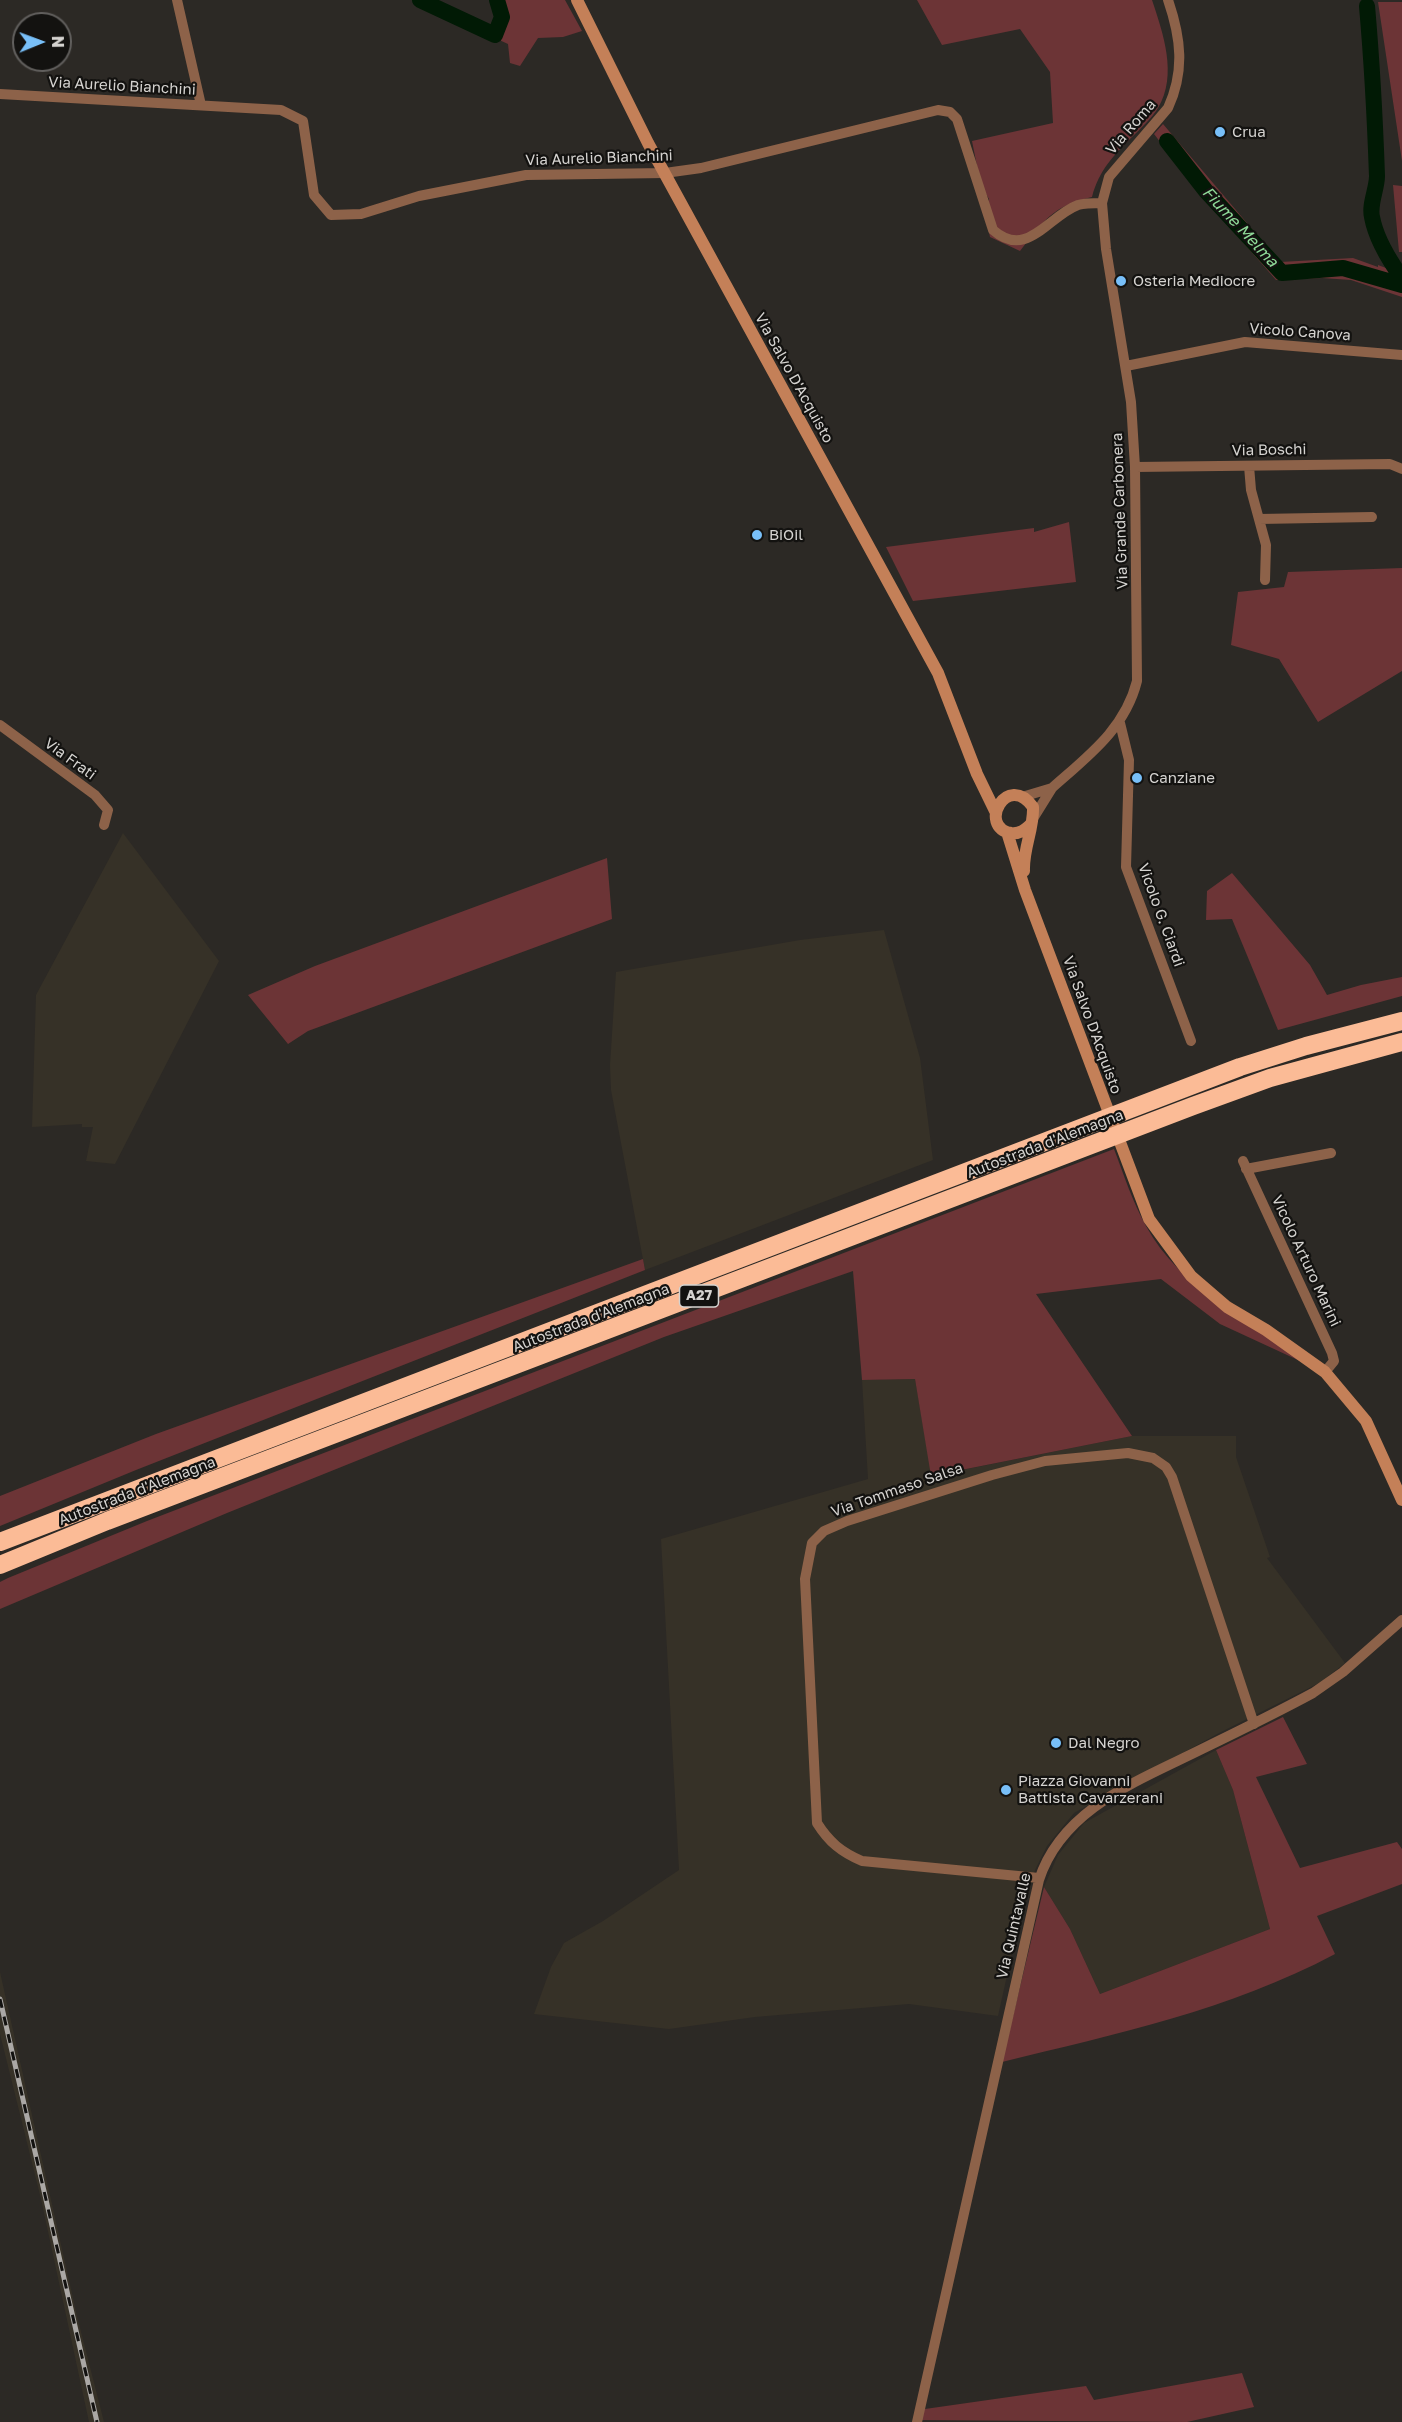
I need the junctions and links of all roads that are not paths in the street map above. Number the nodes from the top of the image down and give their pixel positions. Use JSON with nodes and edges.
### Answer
{"nodes":[{"id":1,"x":177,"y":0,"type":"edge"},
{"id":2,"x":578,"y":0,"type":"edge"},
{"id":3,"x":1168,"y":0,"type":"edge"},
{"id":4,"x":0,"y":94,"type":"edge"},
{"id":5,"x":201,"y":105,"type":"junction"},
{"id":6,"x":665,"y":173,"type":"junction"},
{"id":7,"x":1102,"y":203,"type":"junction"},
{"id":8,"x":1402,"y":355,"type":"edge"},
{"id":9,"x":1126,"y":366,"type":"junction"},
{"id":10,"x":1249,"y":466,"type":"junction"},
{"id":11,"x":1135,"y":467,"type":"junction"},
{"id":12,"x":1402,"y":469,"type":"edge"},
{"id":13,"x":1372,"y":516,"type":"dead end"},
{"id":14,"x":1259,"y":519,"type":"junction"},
{"id":15,"x":1265,"y":580,"type":"dead end"},
{"id":16,"x":1120,"y":723,"type":"junction"},
{"id":17,"x":0,"y":725,"type":"edge"},
{"id":18,"x":977,"y":774,"type":"junction"},
{"id":19,"x":1052,"y":788,"type":"junction"},
{"id":20,"x":1017,"y":796,"type":"junction"},
{"id":21,"x":995,"y":811,"type":"junction"},
{"id":22,"x":1032,"y":821,"type":"junction"},
{"id":23,"x":104,"y":825,"type":"dead end"},
{"id":24,"x":1006,"y":832,"type":"junction"},
{"id":25,"x":1026,"y":890,"type":"junction"},
{"id":26,"x":1402,"y":1021,"type":"edge"},
{"id":27,"x":1191,"y":1041,"type":"dead end"},
{"id":28,"x":1402,"y":1042,"type":"edge"},
{"id":29,"x":1332,"y":1153,"type":"dead end"},
{"id":30,"x":1325,"y":1372,"type":"junction"},
{"id":31,"x":1402,"y":1497,"type":"edge"},
{"id":32,"x":0,"y":1542,"type":"edge"},
{"id":33,"x":0,"y":1565,"type":"edge"},
{"id":34,"x":1402,"y":1620,"type":"edge"},
{"id":35,"x":1254,"y":1724,"type":"junction"},
{"id":36,"x":1039,"y":1878,"type":"junction"},
{"id":37,"x":917,"y":2422,"type":"edge"}],
"edges":[{"from":1,"to":5,"type":"street"},
{"from":2,"to":6,"type":"street","name":"Via Salvo D'Acquisto"},
{"from":3,"to":7,"type":"street","name":"Via Roma"},
{"from":4,"to":5,"type":"street","name":"Via Aurelio Bianchini"},
{"from":5,"to":6,"type":"street","name":"Via Aurelio Bianchini"},
{"from":6,"to":7,"type":"street","name":"Via Aurelio Bianchini"},
{"from":6,"to":18,"type":"street","name":"Via Salvo D'Acquisto"},
{"from":7,"to":9,"type":"street","name":"Via Grande Carbonera"},
{"from":8,"to":9,"type":"street","name":"Vicolo Canova"},
{"from":9,"to":11,"type":"street","name":"Via Grande Carbonera"},
{"from":10,"to":11,"type":"street","name":"Via Boschi"},
{"from":10,"to":12,"type":"street","name":"Via Boschi"},
{"from":10,"to":14,"type":"street"},
{"from":11,"to":16,"type":"street","name":"Via Grande Carbonera"},
{"from":13,"to":14,"type":"street"},
{"from":14,"to":15,"type":"street"},
{"from":16,"to":19,"type":"street","name":"Via Grande Carbonera"},
{"from":16,"to":27,"type":"street","name":"Vicolo G. Ciardi"},
{"from":17,"to":23,"type":"street","name":"Via Frati"},
{"from":18,"to":20,"type":"street"},
{"from":18,"to":21,"type":"street","name":"Via Salvo D'Acquisto"},
{"from":19,"to":20,"type":"street","name":"Via Grande Carbonera"},
{"from":19,"to":22,"type":"street","name":"Via Grande Carbonera"},
{"from":20,"to":21,"type":"street"},
{"from":20,"to":22,"type":"street"},
{"from":21,"to":24,"type":"street","name":"Via Salvo D'Acquisto"},
{"from":22,"to":24,"type":"street"},
{"from":22,"to":25,"type":"street","name":"Via Salvo D'Acquisto"},
{"from":24,"to":25,"type":"street","name":"Via Salvo D'Acquisto"},
{"from":25,"to":30,"type":"street","name":"Via Salvo D'Acquisto"},
{"from":26,"to":32,"type":"highway","name":"Autostrada d'Alemagna","number":"A27"},
{"from":28,"to":33,"type":"highway","name":"Autostrada d'Alemagna","number":"A27"},
{"from":29,"to":30,"type":"street","name":"Vicolo Arturo Marini"},
{"from":30,"to":31,"type":"street","name":"Via Salvo D'Acquisto"},
{"from":34,"to":35,"type":"street","name":"Via Quintavalle"},
{"from":35,"to":36,"type":"street","name":"Via Quintavalle"},
{"from":35,"to":36,"type":"street","name":"Via Tommaso Salsa"},
{"from":36,"to":37,"type":"street","name":"Via Quintavalle"}]}
